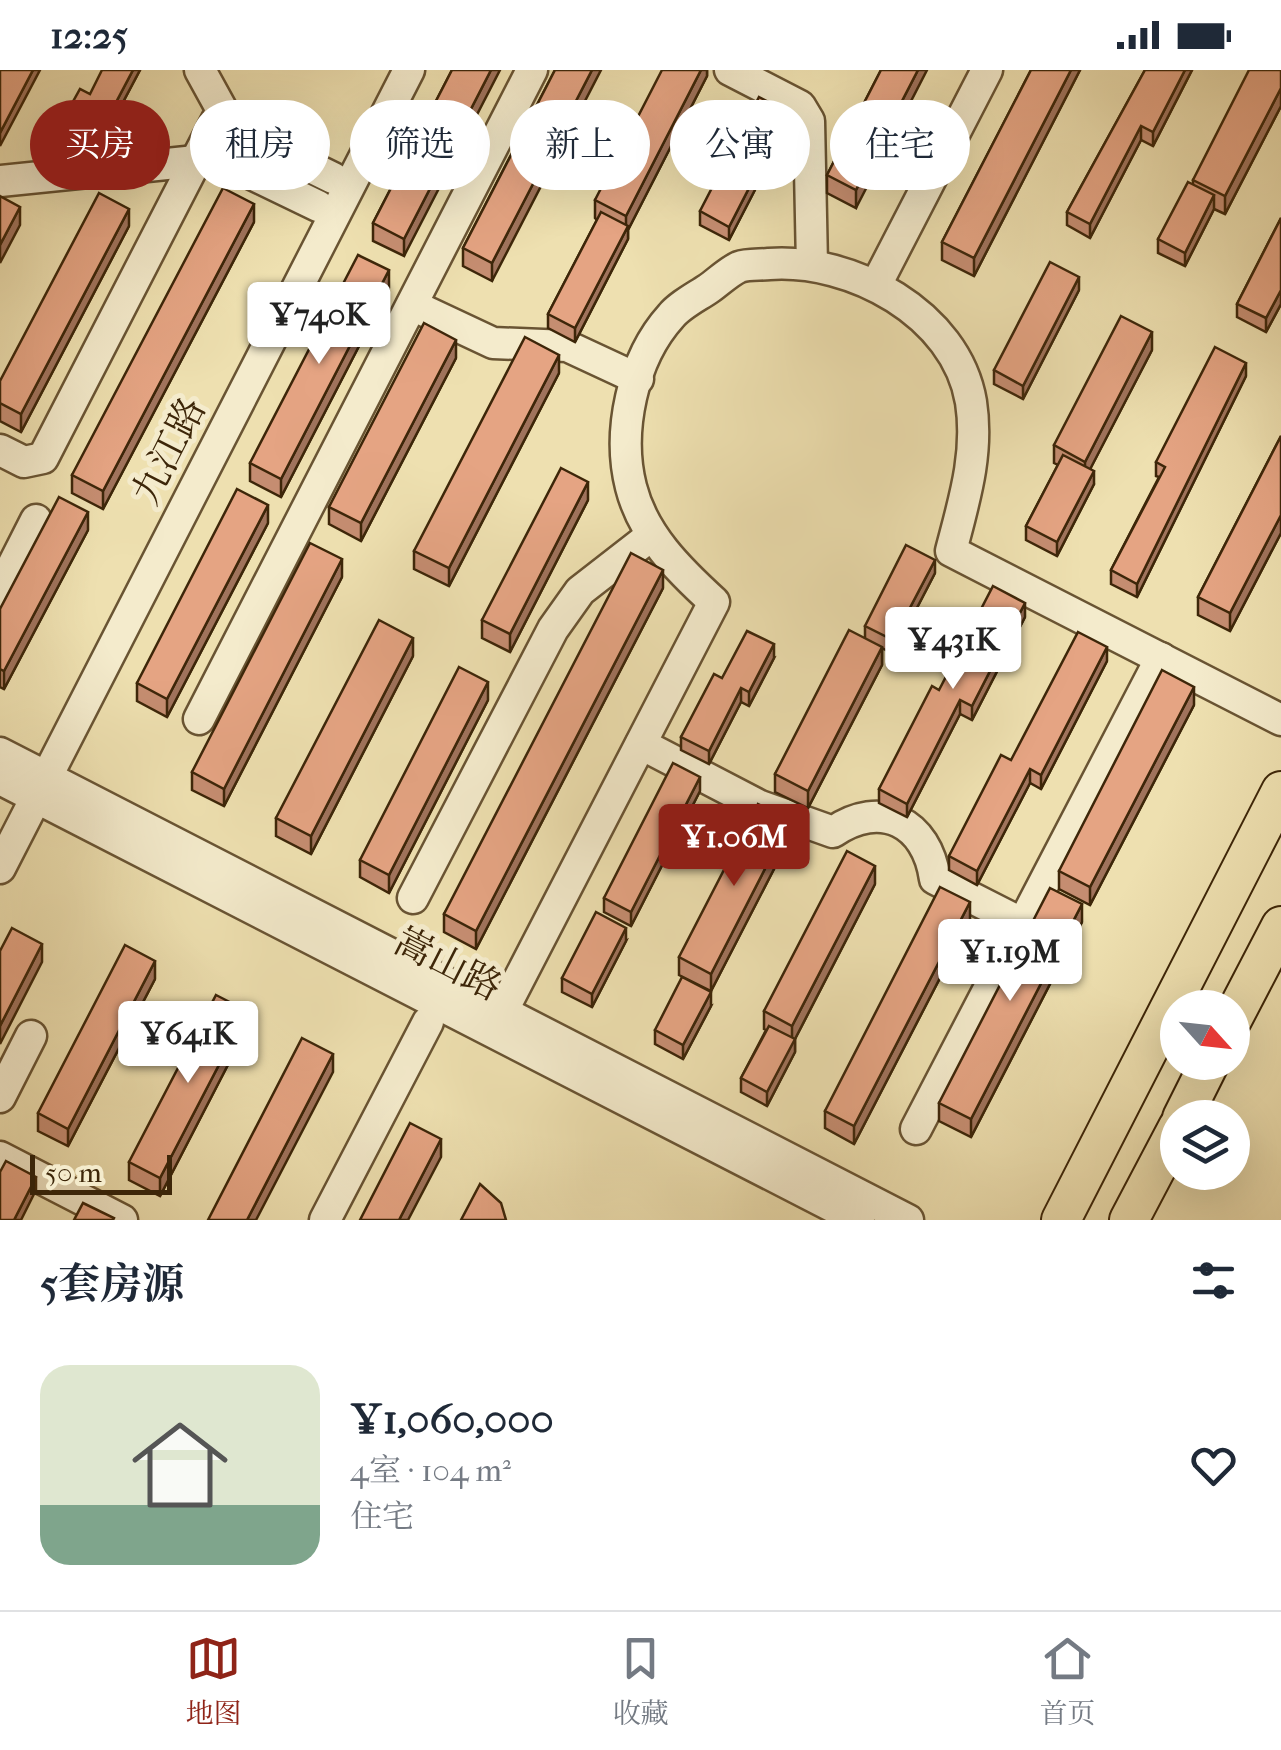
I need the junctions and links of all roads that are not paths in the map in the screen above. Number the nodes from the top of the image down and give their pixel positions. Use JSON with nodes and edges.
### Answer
{"nodes":[{"id":1,"x":200,"y":70,"type":"edge"},
{"id":2,"x":388,"y":70,"type":"edge"},
{"id":3,"x":409,"y":70,"type":"edge"},
{"id":4,"x":532,"y":70,"type":"edge"},
{"id":5,"x":730,"y":70,"type":"edge"},
{"id":6,"x":987,"y":70,"type":"edge"},
{"id":7,"x":216,"y":100,"type":"edge"},
{"id":8,"x":190,"y":156,"type":"edge"},
{"id":9,"x":190,"y":173,"type":"edge"},
{"id":10,"x":330,"y":177,"type":"edge"},
{"id":11,"x":333,"y":178,"type":"junction"},
{"id":12,"x":0,"y":181,"type":"edge"},
{"id":13,"x":281,"y":190,"type":"edge"},
{"id":14,"x":318,"y":206,"type":"junction"},
{"id":15,"x":812,"y":265,"type":"junction"},
{"id":16,"x":876,"y":285,"type":"junction"},
{"id":17,"x":412,"y":304,"type":"junction"},
{"id":18,"x":638,"y":379,"type":"junction"},
{"id":19,"x":0,"y":450,"type":"edge"},
{"id":20,"x":36,"y":520,"type":"dead end"},
{"id":21,"x":652,"y":535,"type":"junction"},
{"id":22,"x":0,"y":591,"type":"edge"},
{"id":23,"x":1161,"y":658,"type":"junction"},
{"id":24,"x":199,"y":719,"type":"dead end"},
{"id":25,"x":1281,"y":720,"type":"edge"},
{"id":26,"x":640,"y":744,"type":"junction"},
{"id":27,"x":0,"y":753,"type":"edge"},
{"id":28,"x":1281,"y":791,"type":"edge"},
{"id":29,"x":19,"y":796,"type":"edge"},
{"id":30,"x":0,"y":868,"type":"edge"},
{"id":31,"x":412,"y":898,"type":"dead end"},
{"id":32,"x":1023,"y":924,"type":"junction"},
{"id":33,"x":1281,"y":926,"type":"edge"},
{"id":34,"x":1248,"y":990,"type":"edge"},
{"id":35,"x":502,"y":1012,"type":"junction"},
{"id":36,"x":428,"y":1022,"type":"junction"},
{"id":37,"x":31,"y":1036,"type":"dead end"},
{"id":38,"x":0,"y":1097,"type":"edge"},
{"id":39,"x":916,"y":1129,"type":"dead end"},
{"id":40,"x":0,"y":1158,"type":"edge"},
{"id":41,"x":1160,"y":1161,"type":"edge"},
{"id":42,"x":122,"y":1220,"type":"edge"},
{"id":43,"x":325,"y":1220,"type":"edge"},
{"id":44,"x":814,"y":1220,"type":"edge"},
{"id":45,"x":859,"y":1220,"type":"edge"},
{"id":46,"x":908,"y":1220,"type":"edge"},
{"id":47,"x":1061,"y":1220,"type":"edge"},
{"id":48,"x":1129,"y":1220,"type":"edge"}],
"edges":[{"from":1,"to":7,"type":"street"},
{"from":2,"to":11,"type":"street","name":"九江路"},
{"from":3,"to":29,"type":"street","name":"九江路"},
{"from":4,"to":17,"type":"street"},
{"from":5,"to":15,"type":"street"},
{"from":6,"to":16,"type":"street"},
{"from":8,"to":12,"type":"street"},
{"from":9,"to":19,"type":"street"},
{"from":10,"to":11,"type":"street"},
{"from":11,"to":14,"type":"street","name":"九江路"},
{"from":13,"to":14,"type":"street"},
{"from":14,"to":29,"type":"street","name":"九江路"},
{"from":15,"to":16,"type":"street"},
{"from":15,"to":18,"type":"street"},
{"from":16,"to":23,"type":"street"},
{"from":17,"to":18,"type":"street"},
{"from":17,"to":24,"type":"street"},
{"from":18,"to":21,"type":"street"},
{"from":20,"to":22,"type":"street"},
{"from":21,"to":26,"type":"street"},
{"from":21,"to":31,"type":"street"},
{"from":23,"to":25,"type":"street"},
{"from":23,"to":32,"type":"street"},
{"from":26,"to":32,"type":"street"},
{"from":26,"to":35,"type":"street"},
{"from":27,"to":29,"type":"street"},
{"from":28,"to":47,"type":"main road"},
{"from":29,"to":30,"type":"street","name":"九江路"},
{"from":29,"to":35,"type":"street"},
{"from":29,"to":36,"type":"street","name":"嵩山路"},
{"from":29,"to":45,"type":"street","name":"嵩山路"},
{"from":32,"to":39,"type":"street"},
{"from":33,"to":34,"type":"main road"},
{"from":35,"to":46,"type":"street"},
{"from":36,"to":43,"type":"street"},
{"from":36,"to":44,"type":"street","name":"嵩山路"},
{"from":37,"to":38,"type":"street"},
{"from":40,"to":42,"type":"street"},
{"from":41,"to":48,"type":"main road"}]}
